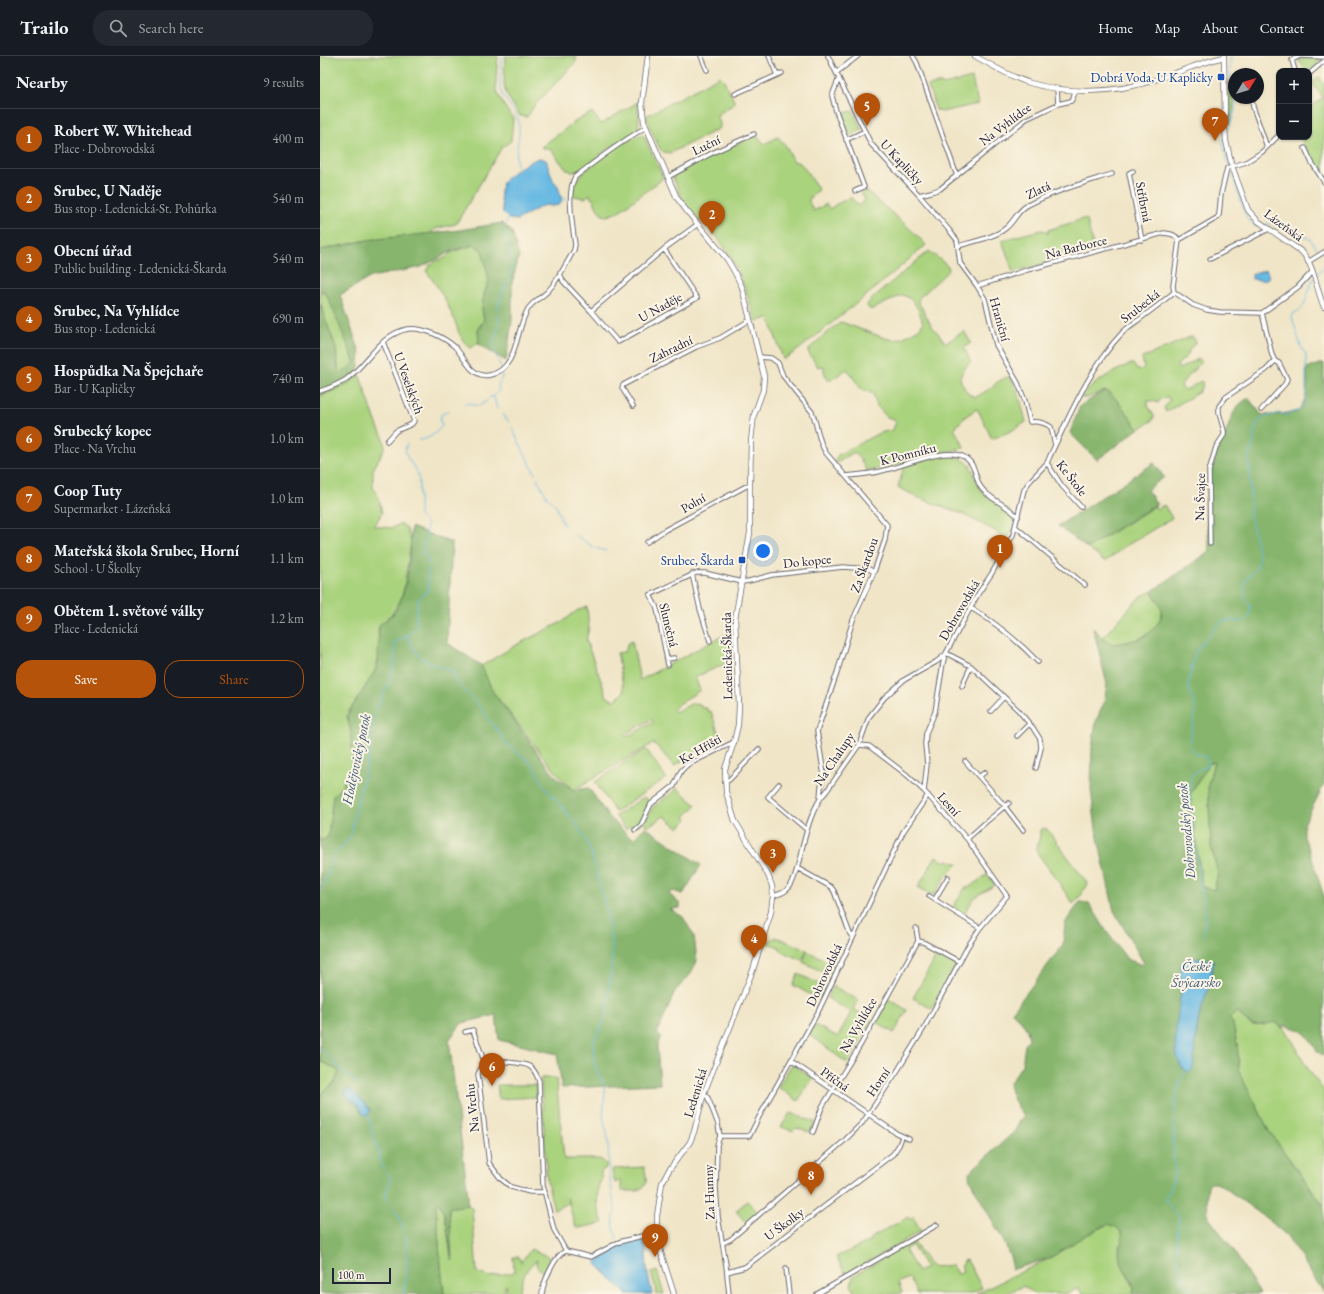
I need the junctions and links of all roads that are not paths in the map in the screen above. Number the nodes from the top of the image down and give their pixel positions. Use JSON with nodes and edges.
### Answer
{"nodes":[{"id":1,"x":648,"y":56,"type":"edge"},
{"id":2,"x":701,"y":56,"type":"edge"},
{"id":3,"x":769,"y":56,"type":"edge"},
{"id":4,"x":828,"y":56,"type":"edge"},
{"id":5,"x":858,"y":56,"type":"edge"},
{"id":6,"x":913,"y":56,"type":"edge"},
{"id":7,"x":975,"y":56,"type":"edge"},
{"id":8,"x":1224,"y":56,"type":"edge"},
{"id":9,"x":1300,"y":56,"type":"edge"},
{"id":10,"x":1324,"y":57,"type":"edge"},
{"id":11,"x":1324,"y":62,"type":"edge"},
{"id":12,"x":1294,"y":68,"type":"edge"},
{"id":13,"x":708,"y":70,"type":"dead end"},
{"id":14,"x":782,"y":72,"type":"dead end"},
{"id":15,"x":837,"y":72,"type":"junction"},
{"id":16,"x":1312,"y":72,"type":"edge"},
{"id":17,"x":777,"y":75,"type":"junction"},
{"id":18,"x":839,"y":78,"type":"junction"},
{"id":19,"x":1058,"y":89,"type":"junction"},
{"id":20,"x":1075,"y":91,"type":"junction"},
{"id":21,"x":735,"y":94,"type":"dead end"},
{"id":22,"x":1058,"y":104,"type":"junction"},
{"id":23,"x":1253,"y":104,"type":"edge"},
{"id":24,"x":646,"y":127,"type":"junction"},
{"id":25,"x":865,"y":131,"type":"junction"},
{"id":26,"x":754,"y":134,"type":"dead end"},
{"id":27,"x":1276,"y":138,"type":"edge"},
{"id":28,"x":846,"y":140,"type":"junction"},
{"id":29,"x":1268,"y":147,"type":"junction"},
{"id":30,"x":1305,"y":148,"type":"dead end"},
{"id":31,"x":1230,"y":167,"type":"junction"},
{"id":32,"x":1133,"y":172,"type":"dead end"},
{"id":33,"x":1112,"y":174,"type":"dead end"},
{"id":34,"x":957,"y":176,"type":"junction"},
{"id":35,"x":668,"y":177,"type":"junction"},
{"id":36,"x":1324,"y":182,"type":"edge"},
{"id":37,"x":855,"y":191,"type":"dead end"},
{"id":38,"x":919,"y":195,"type":"junction"},
{"id":39,"x":698,"y":224,"type":"junction"},
{"id":40,"x":1268,"y":228,"type":"junction"},
{"id":41,"x":1142,"y":240,"type":"junction"},
{"id":42,"x":1179,"y":240,"type":"junction"},
{"id":43,"x":958,"y":246,"type":"junction"},
{"id":44,"x":664,"y":249,"type":"junction"},
{"id":45,"x":1324,"y":253,"type":"edge"},
{"id":46,"x":1210,"y":259,"type":"dead end"},
{"id":47,"x":1308,"y":262,"type":"junction"},
{"id":48,"x":560,"y":273,"type":"junction"},
{"id":49,"x":1312,"y":273,"type":"junction"},
{"id":50,"x":977,"y":286,"type":"junction"},
{"id":51,"x":1174,"y":292,"type":"junction"},
{"id":52,"x":1324,"y":307,"type":"edge"},
{"id":53,"x":591,"y":311,"type":"junction"},
{"id":54,"x":1262,"y":313,"type":"junction"},
{"id":55,"x":750,"y":320,"type":"junction"},
{"id":56,"x":383,"y":342,"type":"junction"},
{"id":57,"x":760,"y":357,"type":"junction"},
{"id":58,"x":1275,"y":361,"type":"junction"},
{"id":59,"x":1083,"y":389,"type":"joint"},
{"id":60,"x":320,"y":391,"type":"edge"},
{"id":61,"x":633,"y":406,"type":"dead end"},
{"id":62,"x":1261,"y":410,"type":"dead end"},
{"id":63,"x":387,"y":441,"type":"dead end"},
{"id":64,"x":1055,"y":446,"type":"junction"},
{"id":65,"x":1047,"y":463,"type":"junction"},
{"id":66,"x":846,"y":476,"type":"junction"},
{"id":67,"x":750,"y":484,"type":"junction"},
{"id":68,"x":1081,"y":507,"type":"dead end"},
{"id":69,"x":1018,"y":517,"type":"junction"},
{"id":70,"x":1016,"y":527,"type":"junction"},
{"id":71,"x":647,"y":542,"type":"dead end"},
{"id":72,"x":1210,"y":544,"type":"dead end"},
{"id":73,"x":874,"y":572,"type":"junction"},
{"id":74,"x":692,"y":574,"type":"junction"},
{"id":75,"x":742,"y":582,"type":"junction"},
{"id":76,"x":1085,"y":585,"type":"dead end"},
{"id":77,"x":648,"y":591,"type":"dead end"},
{"id":78,"x":650,"y":595,"type":"junction"},
{"id":79,"x":971,"y":608,"type":"junction"},
{"id":80,"x":710,"y":641,"type":"dead end"},
{"id":81,"x":946,"y":654,"type":"junction"},
{"id":82,"x":674,"y":658,"type":"dead end"},
{"id":83,"x":667,"y":659,"type":"junction"},
{"id":84,"x":1038,"y":662,"type":"dead end"},
{"id":85,"x":668,"y":665,"type":"dead end"},
{"id":86,"x":971,"y":666,"type":"junction"},
{"id":87,"x":962,"y":686,"type":"dead end"},
{"id":88,"x":1004,"y":697,"type":"junction"},
{"id":89,"x":991,"y":711,"type":"dead end"},
{"id":90,"x":1029,"y":724,"type":"junction"},
{"id":91,"x":1017,"y":736,"type":"dead end"},
{"id":92,"x":734,"y":742,"type":"junction"},
{"id":93,"x":859,"y":745,"type":"junction"},
{"id":94,"x":759,"y":749,"type":"dead end"},
{"id":95,"x":965,"y":761,"type":"dead end"},
{"id":96,"x":1036,"y":768,"type":"dead end"},
{"id":97,"x":985,"y":772,"type":"dead end"},
{"id":98,"x":979,"y":777,"type":"junction"},
{"id":99,"x":725,"y":782,"type":"junction"},
{"id":100,"x":779,"y":784,"type":"dead end"},
{"id":101,"x":924,"y":791,"type":"junction"},
{"id":102,"x":928,"y":796,"type":"junction"},
{"id":103,"x":820,"y":798,"type":"junction"},
{"id":104,"x":1009,"y":803,"type":"dead end"},
{"id":105,"x":1005,"y":806,"type":"junction"},
{"id":106,"x":635,"y":830,"type":"dead end"},
{"id":107,"x":807,"y":830,"type":"junction"},
{"id":108,"x":1023,"y":830,"type":"dead end"},
{"id":109,"x":967,"y":839,"type":"junction"},
{"id":110,"x":797,"y":868,"type":"junction"},
{"id":111,"x":948,"y":877,"type":"dead end"},
{"id":112,"x":773,"y":896,"type":"junction"},
{"id":113,"x":929,"y":896,"type":"dead end"},
{"id":114,"x":1007,"y":896,"type":"joint"},
{"id":115,"x":935,"y":899,"type":"junction"},
{"id":116,"x":916,"y":928,"type":"dead end"},
{"id":117,"x":980,"y":928,"type":"junction"},
{"id":118,"x":853,"y":937,"type":"junction"},
{"id":119,"x":918,"y":941,"type":"junction"},
{"id":120,"x":960,"y":962,"type":"junction"},
{"id":121,"x":465,"y":1032,"type":"dead end"},
{"id":122,"x":791,"y":1061,"type":"junction"},
{"id":123,"x":485,"y":1064,"type":"junction"},
{"id":124,"x":832,"y":1089,"type":"junction"},
{"id":125,"x":704,"y":1093,"type":"junction"},
{"id":126,"x":868,"y":1115,"type":"junction"},
{"id":127,"x":813,"y":1132,"type":"dead end"},
{"id":128,"x":720,"y":1136,"type":"junction"},
{"id":129,"x":902,"y":1137,"type":"junction"},
{"id":130,"x":909,"y":1140,"type":"dead end"},
{"id":131,"x":545,"y":1192,"type":"junction"},
{"id":132,"x":937,"y":1225,"type":"dead end"},
{"id":133,"x":657,"y":1232,"type":"junction"},
{"id":134,"x":723,"y":1242,"type":"junction"},
{"id":135,"x":566,"y":1251,"type":"junction"},
{"id":136,"x":786,"y":1268,"type":"dead end"},
{"id":137,"x":727,"y":1272,"type":"junction"},
{"id":138,"x":542,"y":1294,"type":"edge"},
{"id":139,"x":674,"y":1294,"type":"edge"},
{"id":140,"x":729,"y":1294,"type":"edge"},
{"id":141,"x":789,"y":1294,"type":"edge"},
{"id":142,"x":817,"y":1294,"type":"edge"}],
"edges":[{"from":1,"to":24,"type":"main road","name":"Ledenická-Škarda"},
{"from":2,"to":13,"type":"street"},
{"from":3,"to":17,"type":"street"},
{"from":4,"to":15,"type":"street","name":"U Kapličky"},
{"from":5,"to":15,"type":"street"},
{"from":6,"to":34,"type":"street"},
{"from":7,"to":19,"type":"main road"},
{"from":8,"to":20,"type":"main road"},
{"from":8,"to":31,"type":"main road","name":"Lázeňská"},
{"from":9,"to":10,"type":"street"},
{"from":9,"to":12,"type":"street"},
{"from":11,"to":16,"type":"street"},
{"from":14,"to":17,"type":"street"},
{"from":15,"to":18,"type":"street","name":"U Kapličky"},
{"from":17,"to":21,"type":"street"},
{"from":18,"to":25,"type":"street","name":"U Kapličky"},
{"from":18,"to":28,"type":"street"},
{"from":19,"to":20,"type":"main road"},
{"from":19,"to":22,"type":"street"},
{"from":20,"to":22,"type":"street","name":"Na Vyhlídce"},
{"from":22,"to":34,"type":"street","name":"Na Vyhlídce"},
{"from":23,"to":29,"type":"street"},
{"from":24,"to":35,"type":"main road","name":"Ledenická-Škarda"},
{"from":24,"to":48,"type":"street"},
{"from":25,"to":28,"type":"street"},
{"from":25,"to":38,"type":"street","name":"U Kapličky"},
{"from":26,"to":35,"type":"street","name":"Luční"},
{"from":27,"to":29,"type":"street"},
{"from":28,"to":37,"type":"street"},
{"from":29,"to":31,"type":"street"},
{"from":30,"to":36,"type":"street"},
{"from":31,"to":40,"type":"main road","name":"Lázeňská"},
{"from":31,"to":42,"type":"street"},
{"from":32,"to":41,"type":"street","name":"Stříbrná"},
{"from":33,"to":43,"type":"street","name":"Zlatá"},
{"from":34,"to":38,"type":"street","name":"Na Vyhlídce"},
{"from":35,"to":39,"type":"main road","name":"Ledenická-Škarda"},
{"from":38,"to":43,"type":"street","name":"Hraniční"},
{"from":39,"to":44,"type":"street"},
{"from":39,"to":55,"type":"main road","name":"Ledenická-Škarda"},
{"from":40,"to":46,"type":"street"},
{"from":40,"to":47,"type":"main road","name":"Lázeňská"},
{"from":41,"to":42,"type":"street","name":"Na Barborce"},
{"from":41,"to":50,"type":"street","name":"Na Barborce"},
{"from":42,"to":51,"type":"street"},
{"from":43,"to":50,"type":"street","name":"Hraniční"},
{"from":44,"to":53,"type":"street"},
{"from":44,"to":53,"type":"street","name":"U Naděje"},
{"from":45,"to":47,"type":"street"},
{"from":47,"to":49,"type":"main road","name":"Lázeňská"},
{"from":48,"to":53,"type":"street","name":"U Naděje"},
{"from":48,"to":56,"type":"street"},
{"from":49,"to":52,"type":"main road","name":"Lázeňská"},
{"from":49,"to":54,"type":"street"},
{"from":50,"to":64,"type":"street","name":"Hraniční"},
{"from":51,"to":54,"type":"street","name":"Srubecká"},
{"from":51,"to":59,"type":"street","name":"Srubecká"},
{"from":54,"to":58,"type":"street"},
{"from":55,"to":57,"type":"main road","name":"Ledenická-Škarda"},
{"from":55,"to":61,"type":"street","name":"Zahradní"},
{"from":56,"to":60,"type":"street"},
{"from":56,"to":63,"type":"street","name":"U Veselských"},
{"from":57,"to":66,"type":"street","name":"Za Škardou"},
{"from":57,"to":67,"type":"main road","name":"Ledenická-Škarda"},
{"from":58,"to":62,"type":"street"},
{"from":58,"to":72,"type":"street","name":"Na Švajce"},
{"from":59,"to":64,"type":"street","name":"Dobrovodská"},
{"from":64,"to":65,"type":"street","name":"Dobrovodská"},
{"from":65,"to":68,"type":"street","name":"Ke Štole"},
{"from":65,"to":69,"type":"street","name":"Dobrovodská"},
{"from":66,"to":69,"type":"street","name":"K Pomníku"},
{"from":66,"to":73,"type":"street","name":"Za Škardou"},
{"from":67,"to":71,"type":"street","name":"Polní"},
{"from":67,"to":75,"type":"main road","name":"Ledenická-Škarda"},
{"from":69,"to":70,"type":"street","name":"Dobrovodská"},
{"from":70,"to":76,"type":"street"},
{"from":70,"to":79,"type":"street","name":"Dobrovodská"},
{"from":73,"to":75,"type":"street","name":"Do kopce"},
{"from":73,"to":103,"type":"street","name":"Za Škardou"},
{"from":74,"to":75,"type":"street","name":"Slunečná"},
{"from":74,"to":78,"type":"street","name":"Slunečná"},
{"from":74,"to":80,"type":"street"},
{"from":75,"to":92,"type":"main road","name":"Ledenická-Škarda"},
{"from":77,"to":78,"type":"street","name":"Slunečná"},
{"from":78,"to":83,"type":"street","name":"Slunečná"},
{"from":79,"to":81,"type":"street","name":"Dobrovodská"},
{"from":79,"to":84,"type":"street"},
{"from":81,"to":86,"type":"street"},
{"from":81,"to":93,"type":"street","name":"Na Chalupy"},
{"from":81,"to":101,"type":"street","name":"Dobrovodská"},
{"from":82,"to":83,"type":"street","name":"Slunečná"},
{"from":83,"to":85,"type":"street","name":"Slunečná"},
{"from":86,"to":87,"type":"street"},
{"from":86,"to":88,"type":"street"},
{"from":88,"to":89,"type":"street"},
{"from":88,"to":90,"type":"street"},
{"from":90,"to":91,"type":"street"},
{"from":90,"to":96,"type":"street"},
{"from":92,"to":99,"type":"main road","name":"Ledenická-Škarda"},
{"from":92,"to":106,"type":"street","name":"Ke Hřišti"},
{"from":93,"to":101,"type":"street","name":"Lesní"},
{"from":93,"to":103,"type":"street","name":"Na Chalupy"},
{"from":94,"to":99,"type":"street"},
{"from":95,"to":98,"type":"street"},
{"from":97,"to":98,"type":"street"},
{"from":98,"to":105,"type":"street"},
{"from":99,"to":112,"type":"main road","name":"Ledenická-Škarda"},
{"from":100,"to":107,"type":"street"},
{"from":101,"to":102,"type":"street","name":"Lesní"},
{"from":102,"to":109,"type":"street","name":"Lesní"},
{"from":102,"to":118,"type":"street","name":"Dobrovodská"},
{"from":103,"to":107,"type":"street","name":"Na Chalupy"},
{"from":104,"to":105,"type":"street"},
{"from":105,"to":108,"type":"street"},
{"from":105,"to":109,"type":"street"},
{"from":107,"to":110,"type":"street","name":"Na Chalupy"},
{"from":109,"to":114,"type":"street","name":"Lesní"},
{"from":110,"to":112,"type":"street","name":"Na Chalupy"},
{"from":110,"to":118,"type":"street"},
{"from":111,"to":115,"type":"street"},
{"from":112,"to":125,"type":"main road","name":"Ledenická"},
{"from":113,"to":115,"type":"street"},
{"from":114,"to":117,"type":"street","name":"Horní"},
{"from":115,"to":117,"type":"street"},
{"from":116,"to":119,"type":"street"},
{"from":117,"to":120,"type":"street","name":"Horní"},
{"from":118,"to":122,"type":"street","name":"Dobrovodská"},
{"from":119,"to":120,"type":"street"},
{"from":119,"to":124,"type":"street","name":"Na Vyhlídce"},
{"from":120,"to":126,"type":"street","name":"Horní"},
{"from":121,"to":123,"type":"street"},
{"from":122,"to":124,"type":"street","name":"Příčná"},
{"from":122,"to":128,"type":"street","name":"Dobrovodská"},
{"from":123,"to":131,"type":"street","name":"Na Vrchu"},
{"from":123,"to":131,"type":"street"},
{"from":124,"to":126,"type":"street","name":"Příčná"},
{"from":124,"to":127,"type":"street","name":"Na Vyhlídce"},
{"from":125,"to":128,"type":"street","name":"Za Humny"},
{"from":125,"to":133,"type":"main road","name":"Ledenická"},
{"from":126,"to":129,"type":"street","name":"Příčná"},
{"from":126,"to":134,"type":"street","name":"Horní"},
{"from":128,"to":134,"type":"street","name":"Za Humny"},
{"from":129,"to":130,"type":"street","name":"Příčná"},
{"from":129,"to":137,"type":"street","name":"U Školky"},
{"from":131,"to":135,"type":"street"},
{"from":132,"to":142,"type":"street"},
{"from":133,"to":135,"type":"street"},
{"from":133,"to":139,"type":"main road","name":"Ledenická"},
{"from":134,"to":137,"type":"street","name":"Za Humny"},
{"from":135,"to":138,"type":"street"},
{"from":136,"to":141,"type":"street"},
{"from":137,"to":140,"type":"street","name":"Za Humny"}]}
